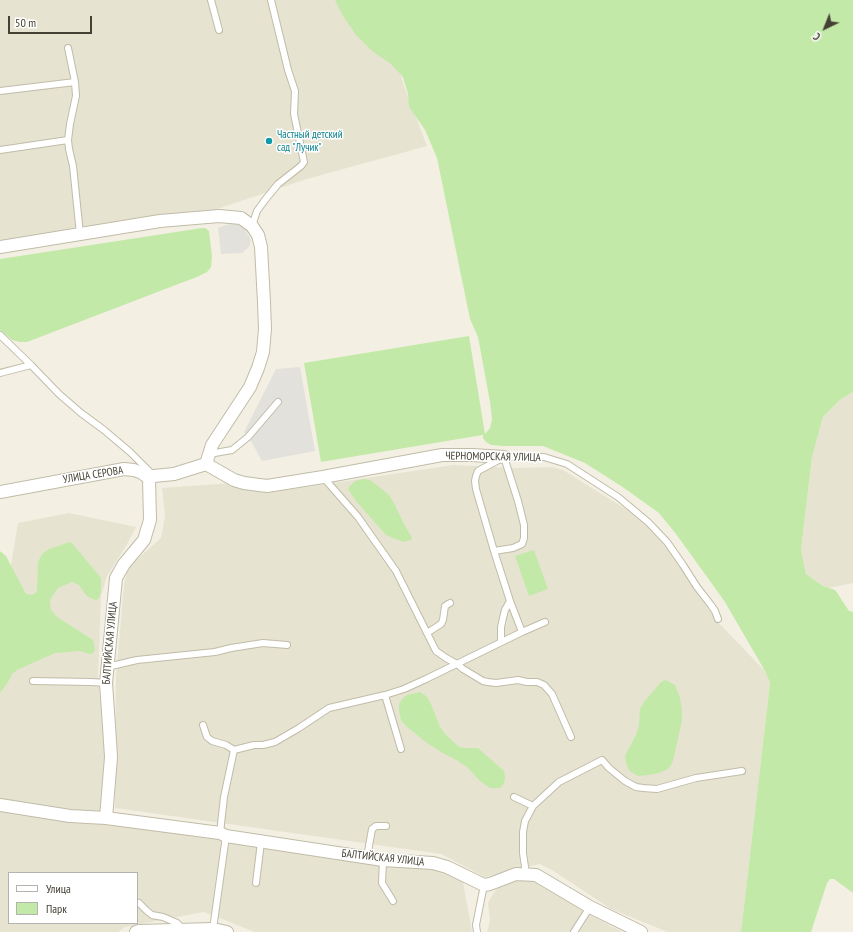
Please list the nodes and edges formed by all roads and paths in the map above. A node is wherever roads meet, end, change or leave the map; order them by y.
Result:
1 (211, 0) edge
2 (271, 0) edge
3 (218, 30) dead end
4 (68, 48) dead end
5 (75, 82) junction
6 (0, 91) edge
7 (68, 140) junction
8 (0, 150) edge
9 (252, 226) junction
10 (80, 234) junction
11 (0, 248) edge
12 (0, 335) edge
13 (31, 365) junction
14 (0, 373) edge
15 (278, 402) dead end
16 (504, 457) junction
17 (207, 459) junction
18 (152, 477) junction
19 (323, 477) junction
20 (0, 492) edge
21 (494, 551) junction
22 (510, 601) junction
23 (450, 603) dead end
24 (718, 619) dead end
25 (545, 622) dead end
26 (522, 632) junction
27 (427, 633) junction
28 (501, 641) junction
29 (287, 646) dead end
30 (457, 664) junction
31 (107, 667) junction
32 (33, 681) dead end
33 (106, 683) junction
34 (385, 695) junction
35 (203, 725) dead end
36 (571, 738) dead end
37 (401, 749) dead end
38 (234, 750) junction
39 (742, 771) dead end
40 (514, 798) dead end
41 (0, 805) edge
42 (532, 806) junction
43 (106, 818) junction
44 (386, 826) dead end
45 (223, 835) junction
46 (261, 842) junction
47 (366, 857) junction
48 (382, 860) junction
49 (526, 874) junction
50 (256, 883) dead end
51 (484, 885) junction
52 (393, 900) dead end
53 (139, 903) dead end
54 (590, 907) junction
55 (213, 929) junction
56 (184, 930) junction
57 (136, 932) edge
58 (227, 932) edge
59 (477, 932) edge
60 (574, 932) edge
61 (641, 932) edge

1 - 3 lane
2 - 9 lane
4 - 5 lane
5 - 6 lane
5 - 7 lane
7 - 8 lane
7 - 10 lane
9 - 10 street
9 - 17 street
10 - 11 street
12 - 13 lane
13 - 14 lane
13 - 18 lane
15 - 17 lane
16 - 19 street, ЧЕРНОМОРСКАЯ УЛИЦА
16 - 21 lane
16 - 21 lane
16 - 24 lane, ЧЕРНОМОРСКАЯ УЛИЦА
17 - 18 street
17 - 19 street, ЧЕРНОМОРСКАЯ УЛИЦА
18 - 20 street, УЛИЦА СЕРОВА
18 - 31 street, БАЛТИЙСКАЯ УЛИЦА
19 - 27 lane
21 - 22 lane
22 - 26 lane
22 - 28 lane
23 - 27 lane
25 - 26 lane
26 - 28 lane
27 - 30 lane
28 - 30 lane
29 - 31 lane
30 - 34 lane
30 - 36 lane
31 - 33 street, БАЛТИЙСКАЯ УЛИЦА
32 - 33 lane
33 - 43 street, БАЛТИЙСКАЯ УЛИЦА
34 - 37 lane
34 - 38 lane
35 - 38 lane
38 - 45 lane
39 - 42 lane
40 - 42 lane
41 - 43 street, БАЛТИЙСКАЯ УЛИЦА
42 - 49 lane
43 - 45 street, БАЛТИЙСКАЯ УЛИЦА
44 - 47 lane
45 - 46 street, БАЛТИЙСКАЯ УЛИЦА
45 - 55 lane
46 - 47 street, БАЛТИЙСКАЯ УЛИЦА
46 - 50 lane
47 - 48 street, БАЛТИЙСКАЯ УЛИЦА
48 - 51 street, БАЛТИЙСКАЯ УЛИЦА
48 - 52 lane
49 - 51 street
49 - 54 street
51 - 59 lane
53 - 56 lane
54 - 60 lane
54 - 61 street
55 - 56 street
55 - 58 street
56 - 57 street

